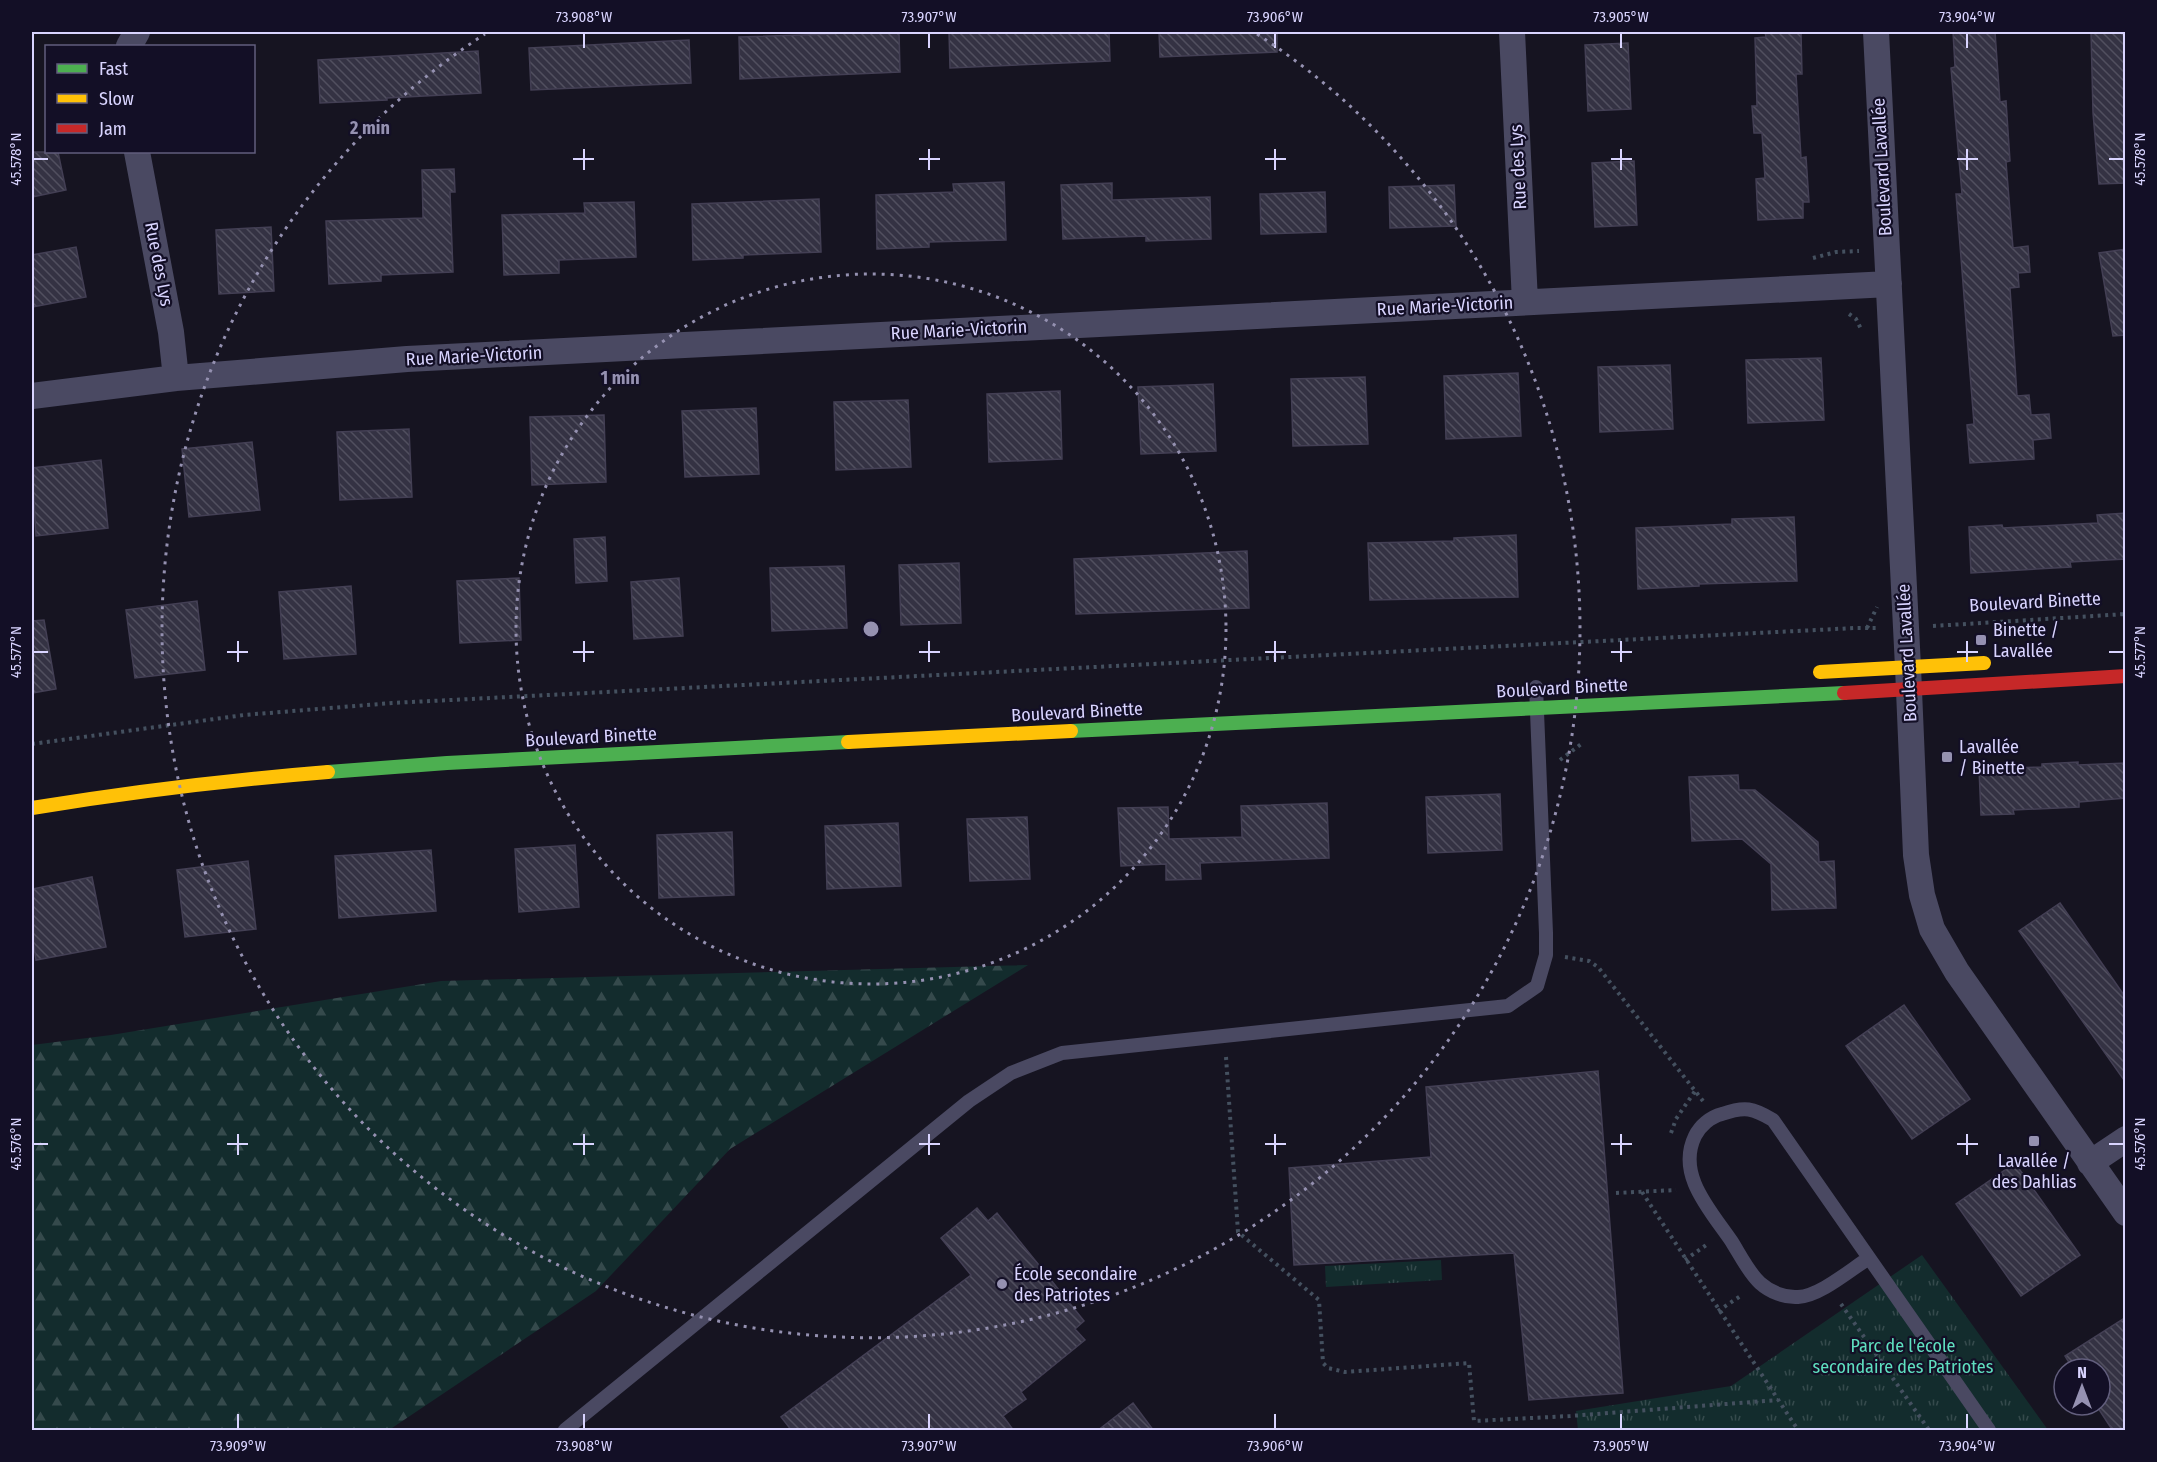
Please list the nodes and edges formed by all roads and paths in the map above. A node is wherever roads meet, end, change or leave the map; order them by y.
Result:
1 (1512, 32) edge
2 (1876, 32) edge
3 (137, 153) edge
4 (1889, 284) junction
5 (1525, 302) junction
6 (1846, 311) dead end
7 (1863, 331) dead end
8 (176, 378) junction
9 (32, 396) edge
10 (1878, 597) dead end
11 (2126, 614) edge
12 (1947, 624) dead end
13 (1999, 663) dead end
14 (1802, 673) dead end
15 (2126, 676) edge
16 (1909, 678) junction
17 (1553, 686) dead end
18 (1530, 688) joint
19 (1537, 708) junction
20 (1584, 742) dead end
21 (32, 744) edge
22 (1558, 761) dead end
23 (32, 808) edge
24 (1546, 955) junction
25 (1224, 1036) junction
26 (1714, 1116) junction
27 (2126, 1139) edge
28 (2090, 1163) junction
29 (1676, 1190) dead end
30 (1642, 1192) junction
31 (1616, 1193) dead end
32 (2126, 1213) edge
33 (1869, 1258) junction
34 (1744, 1293) dead end
35 (1839, 1301) dead end
36 (1718, 1311) junction
37 (1778, 1400) junction
38 (565, 1431) edge
39 (1798, 1431) edge
40 (1929, 1431) edge
41 (1989, 1431) edge

1 - 5 street, Rue des Lys
2 - 4 street, Boulevard Lavallée
3 - 8 street, Rue des Lys
4 - 5 street, Rue Marie-Victorin
4 - 16 street, Boulevard Lavallée
5 - 8 street, Rue Marie-Victorin
6 - 7 path
8 - 9 street, Rue Marie-Victorin
10 - 21 path
11 - 12 path, Boulevard Binette
13 - 16 street, Boulevard Binette
14 - 16 street, Boulevard Binette
15 - 16 street, Boulevard Binette
16 - 19 street, Boulevard Binette
16 - 28 street, Boulevard Lavallée
17 - 18 street, Boulevard Binette
18 - 19 lane
19 - 23 street, Boulevard Binette
19 - 24 lane
20 - 22 path
24 - 25 lane
24 - 26 path
25 - 37 path
25 - 38 lane
26 - 33 lane
26 - 33 lane
27 - 28 street
28 - 32 street, Boulevard Lavallée
29 - 30 path
30 - 31 path
30 - 36 path
33 - 41 lane
34 - 36 path
35 - 40 path
36 - 37 path
37 - 39 path

